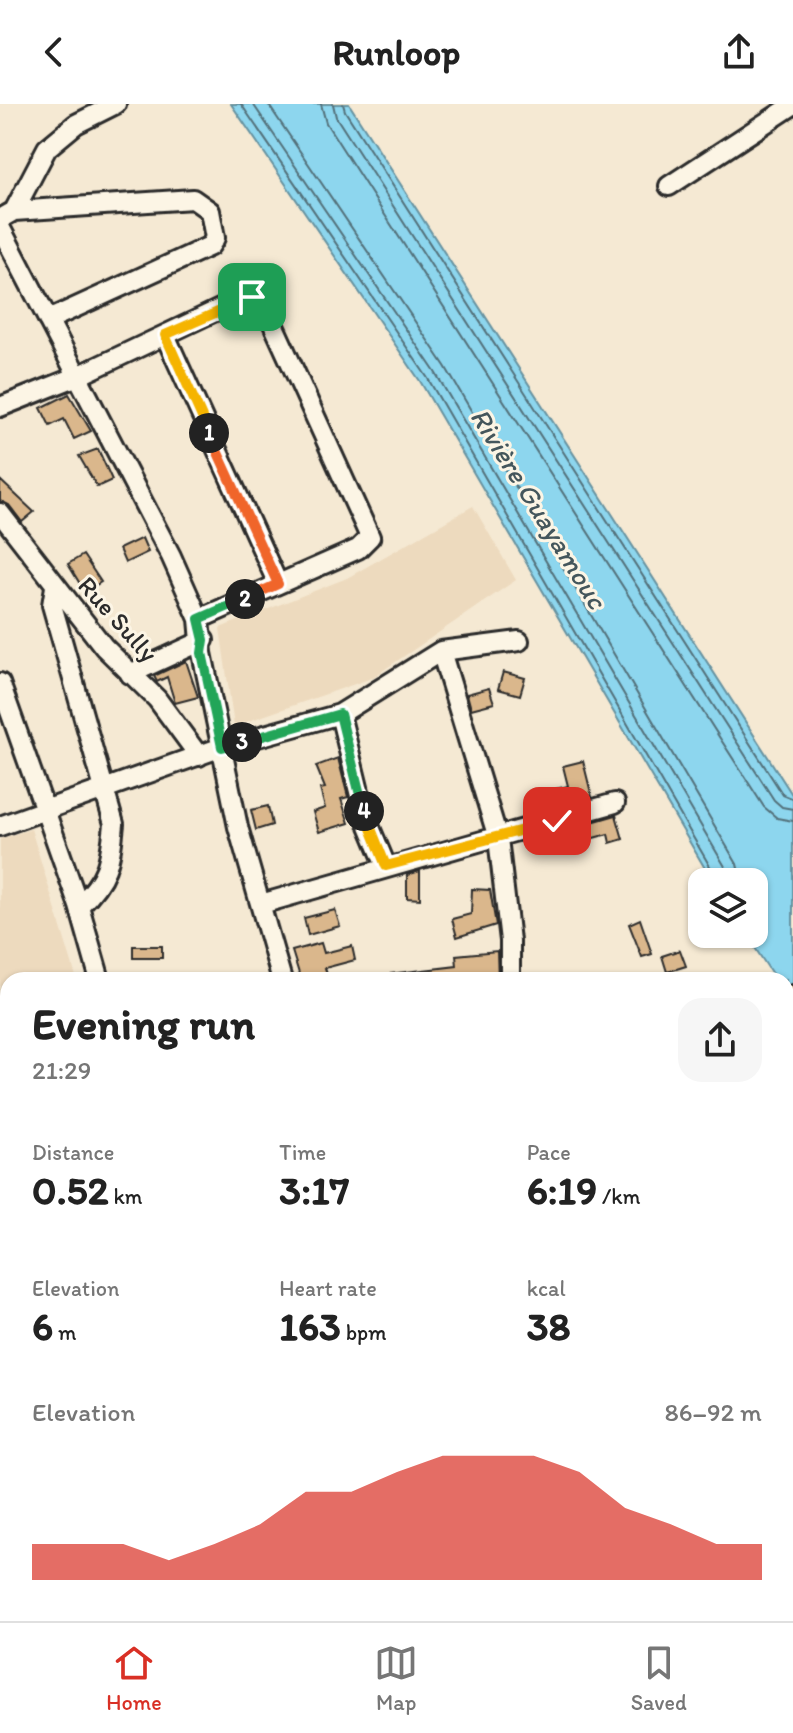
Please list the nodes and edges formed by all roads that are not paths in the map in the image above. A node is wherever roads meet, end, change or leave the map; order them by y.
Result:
1 (116, 104) edge
2 (793, 105) edge
3 (669, 186) dead end
4 (7, 215) edge
5 (0, 227) edge
6 (48, 320) junction
7 (165, 335) junction
8 (78, 376) junction
9 (0, 407) edge
10 (0, 513) edge
11 (278, 584) junction
12 (55, 587) junction
13 (199, 619) junction
14 (204, 640) junction
15 (519, 641) dead end
16 (441, 651) junction
17 (130, 674) junction
18 (0, 683) edge
19 (340, 714) junction
20 (222, 747) junction
21 (199, 756) junction
22 (106, 788) junction
23 (615, 803) dead end
24 (44, 811) junction
25 (0, 826) edge
26 (498, 838) junction
27 (386, 866) junction
28 (261, 904) junction
29 (79, 906) junction
30 (98, 972) edge
31 (280, 972) edge
32 (510, 972) edge

1 - 4 street
2 - 3 street
4 - 6 street
5 - 6 street
6 - 8 street
7 - 8 street
7 - 11 street
7 - 11 street
8 - 9 street
8 - 13 street
10 - 12 street, Rue Sully
11 - 13 street
12 - 17 street, Rue Sully
12 - 22 street
13 - 14 street
14 - 17 street
14 - 20 street
15 - 16 street
16 - 19 street
16 - 26 street
17 - 21 street, Rue Sully
18 - 24 street
19 - 20 street
19 - 27 street
20 - 21 street
20 - 28 street
21 - 22 street
22 - 24 street
22 - 29 street
23 - 26 street
24 - 25 street
24 - 29 street
26 - 27 street
26 - 32 street
27 - 28 street
28 - 31 street
29 - 30 street

